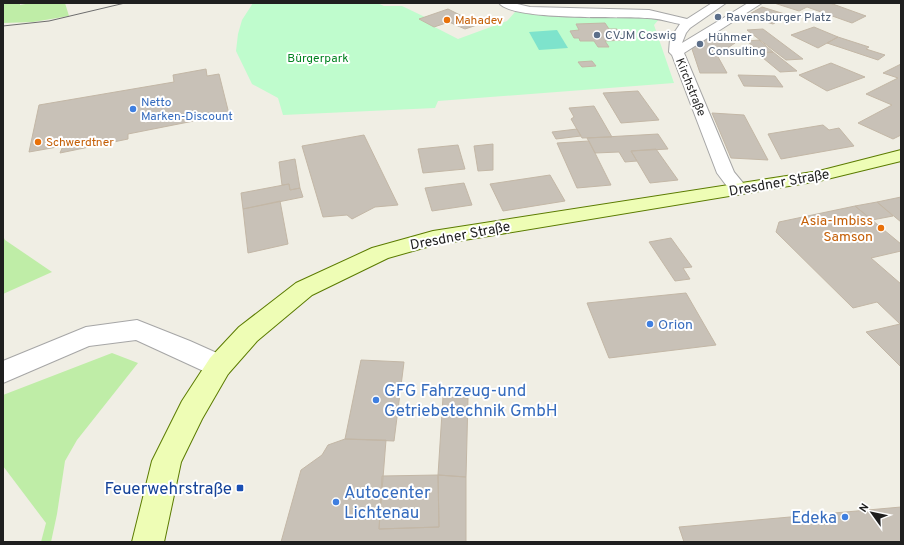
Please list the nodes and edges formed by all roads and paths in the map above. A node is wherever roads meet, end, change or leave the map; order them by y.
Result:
1 (505, 3) edge
2 (720, 3) edge
3 (756, 3) edge
4 (690, 23) junction
5 (676, 52) junction
6 (901, 154) edge
7 (738, 189) junction
8 (219, 366) junction
9 (3, 372) edge
10 (148, 542) edge

1 - 4 street
2 - 4 street
3 - 5 street
4 - 5 street, Kirchstraße
5 - 7 street, Kirchstraße
6 - 7 main road, Dresdner Straße
7 - 8 main road, Dresdner Straße
8 - 9 street
8 - 10 main road, Dresdner Straße

